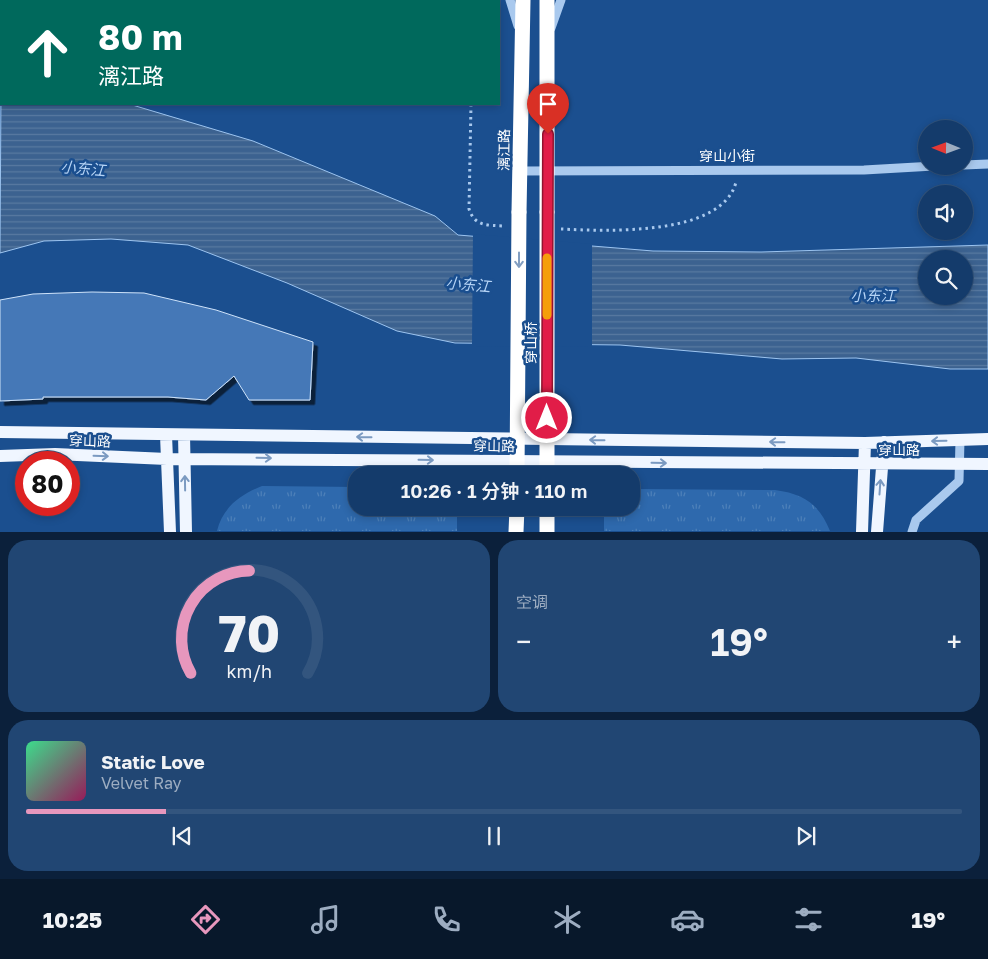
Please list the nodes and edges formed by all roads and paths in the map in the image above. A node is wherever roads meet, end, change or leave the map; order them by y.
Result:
1 (510, 0) edge
2 (523, 0) edge
3 (547, 0) edge
4 (561, 0) edge
5 (522, 38) junction
6 (547, 40) junction
7 (471, 105) edge
8 (988, 164) edge
9 (973, 165) edge
10 (918, 167) edge
11 (738, 170) junction
12 (520, 171) junction
13 (548, 171) junction
14 (519, 212) joint
15 (510, 226) dead end
16 (558, 228) dead end
17 (0, 432) edge
18 (166, 435) junction
19 (184, 435) junction
20 (988, 439) edge
21 (960, 440) junction
22 (884, 442) junction
23 (865, 443) junction
24 (0, 456) edge
25 (184, 457) junction
26 (167, 459) junction
27 (988, 464) edge
28 (865, 465) junction
29 (882, 465) junction
30 (517, 466) edge
31 (548, 466) edge
32 (959, 466) junction
33 (517, 516) edge
34 (547, 516) edge
35 (170, 532) edge
36 (186, 532) edge
37 (516, 532) edge
38 (547, 532) edge
39 (862, 532) edge
40 (877, 532) edge
41 (912, 532) edge

1 - 5 street
2 - 5 highway, 漓江路
3 - 6 highway
4 - 6 street
5 - 12 highway, 漓江路
6 - 13 highway
7 - 15 path
8 - 9 street
10 - 11 street, 穿山小街
11 - 13 street, 穿山小街
11 - 16 path
12 - 13 street, 穿山小街
12 - 14 highway, 漓江路
13 - 31 highway, 穿山桥, bridge
14 -> 30 highway, 穿山桥, bridge
17 - 18 main road, 穿山路
18 - 19 main road, 穿山路
18 - 26 main road
23 -> 19 main road, 穿山路
19 - 25 main road
20 - 21 main road, 穿山路
21 -> 22 main road, 穿山路
21 - 32 street
22 - 23 main road, 穿山路
22 - 29 main road
23 - 28 main road
24 -> 26 main road, 穿山路
25 - 26 main road, 穿山路
25 -> 28 main road, 穿山路
36 -> 25 main road
26 - 35 main road
27 - 32 main road, 穿山路
28 - 29 main road, 穿山路
28 - 39 main road
29 - 32 main road, 穿山路
40 -> 29 main road
32 - 41 street
33 - 37 highway
34 - 38 highway

